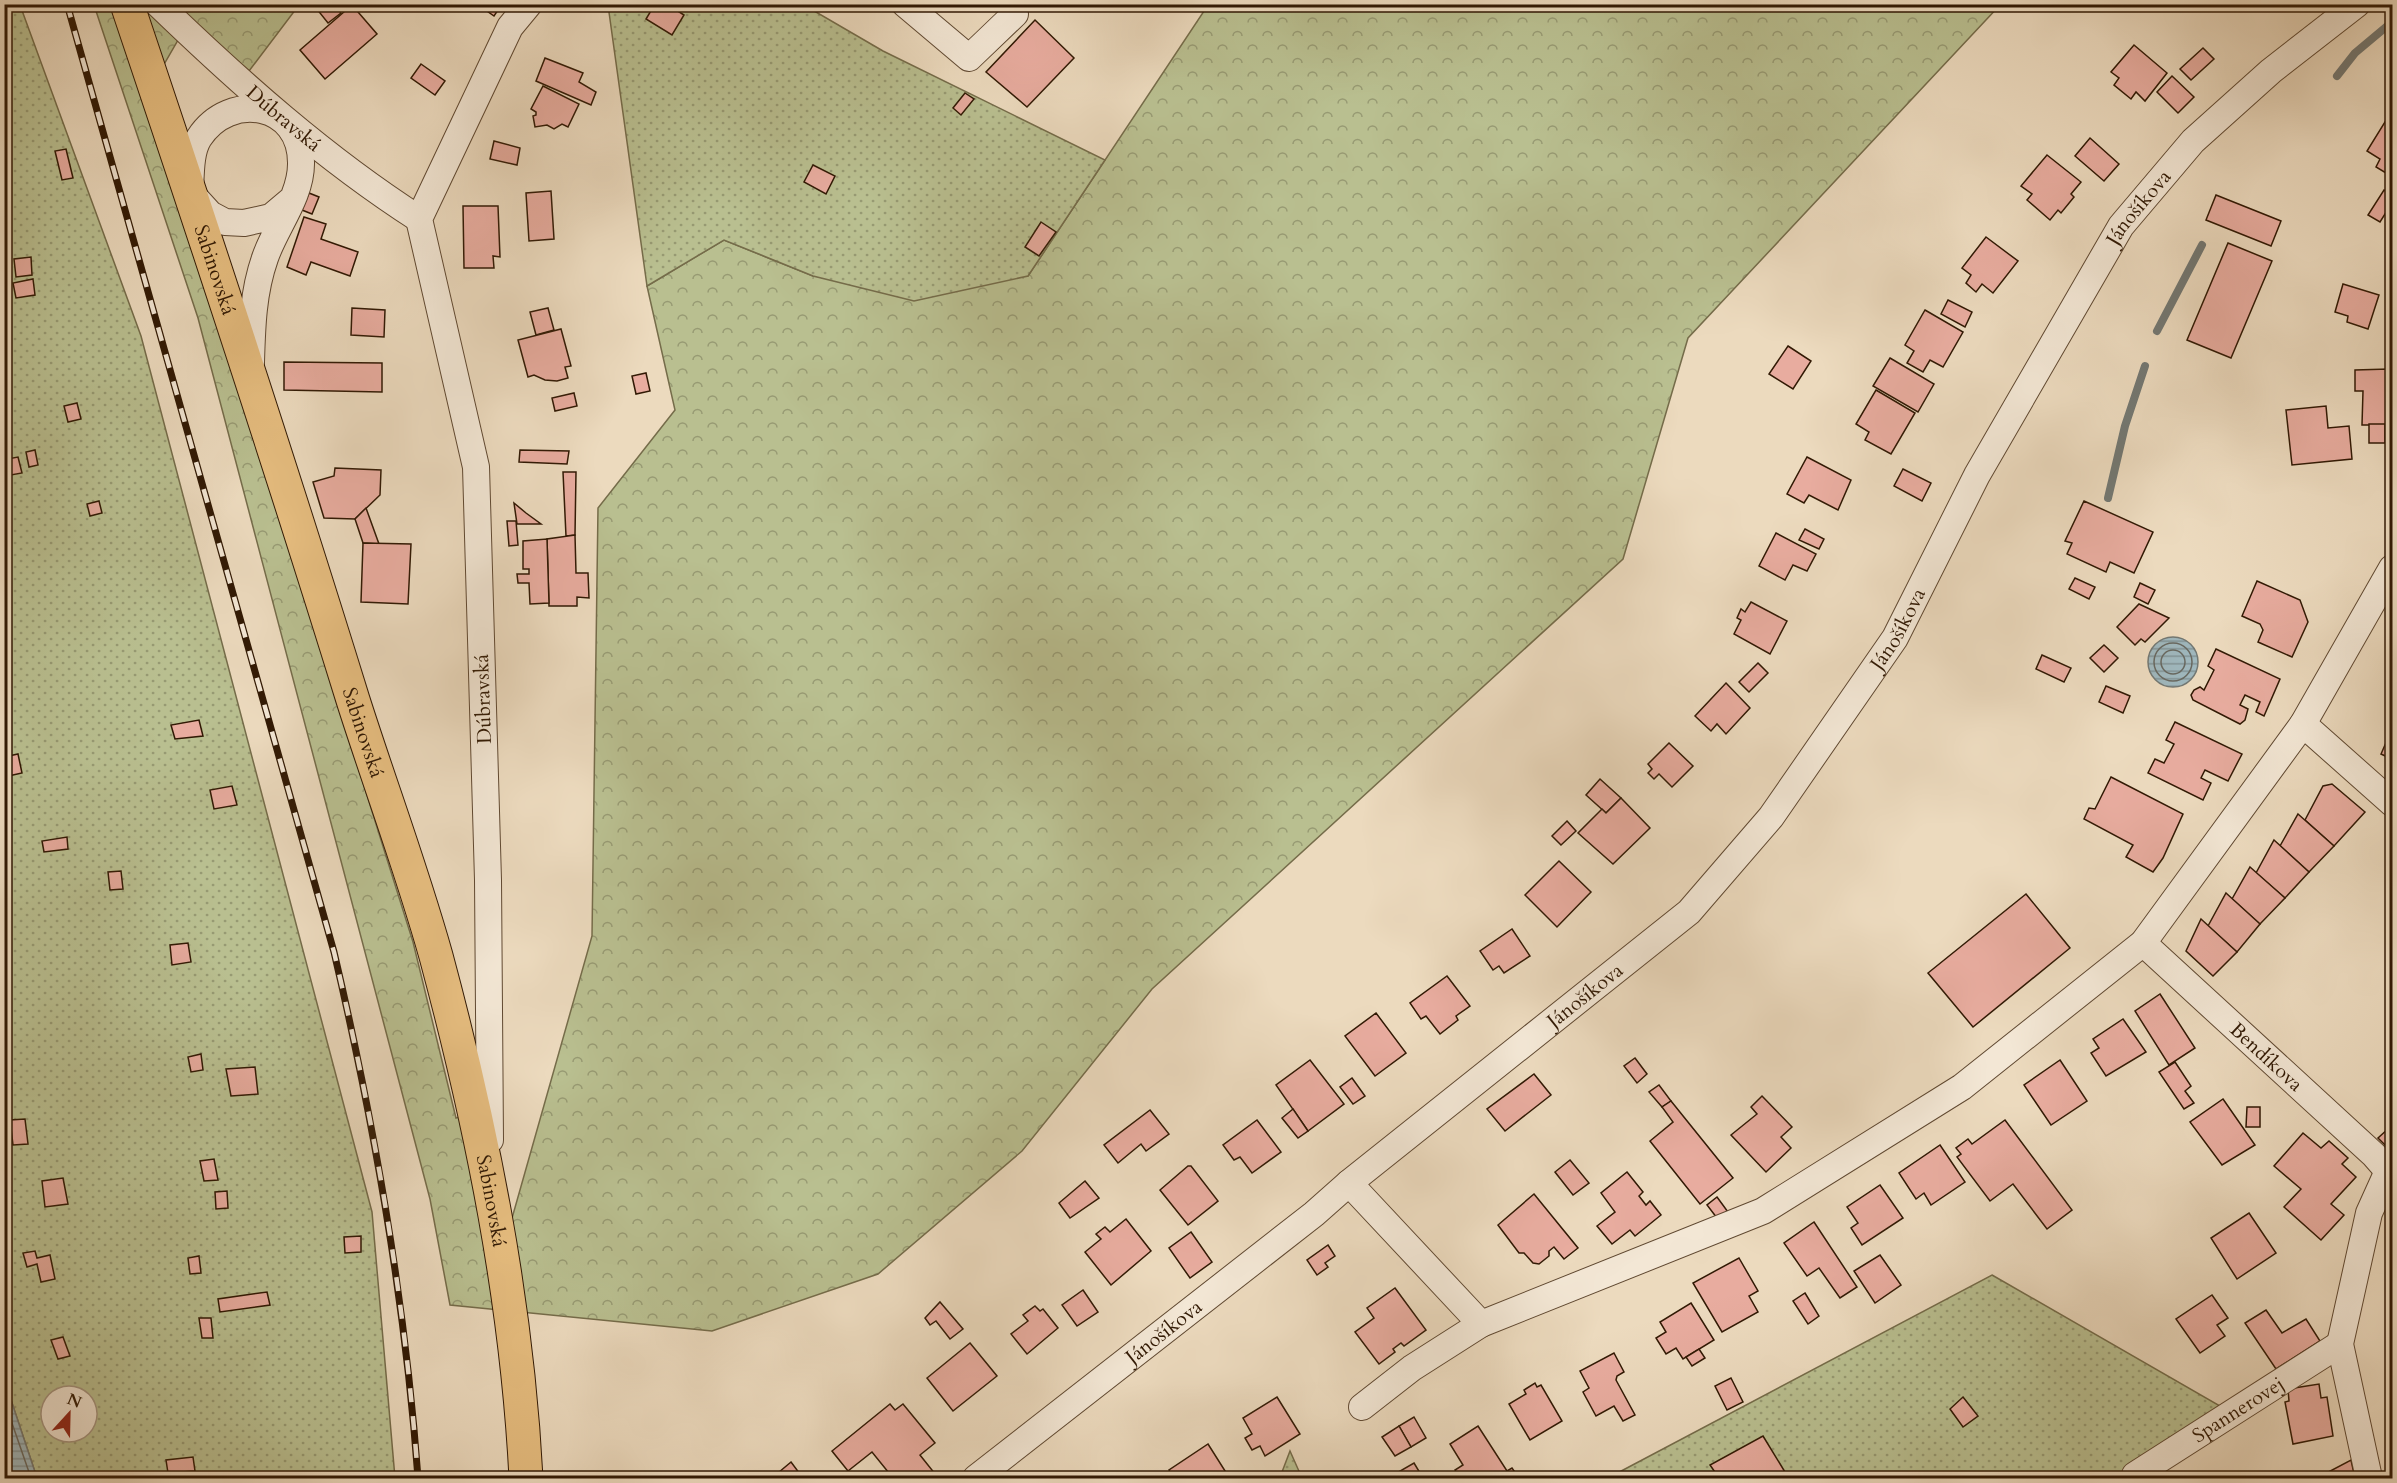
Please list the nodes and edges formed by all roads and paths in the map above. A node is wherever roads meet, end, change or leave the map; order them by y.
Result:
1 (127, 4) edge
2 (158, 4) edge
3 (529, 4) edge
4 (905, 4) edge
5 (2357, 4) edge
6 (1015, 14) dead end
7 (286, 122) junction
8 (344, 168) junction
9 (190, 192) junction
10 (294, 195) junction
11 (419, 219) junction
12 (250, 380) junction
13 (2392, 568) edge
14 (2303, 724) junction
15 (2392, 803) edge
16 (2143, 944) junction
17 (2390, 1170) edge
18 (1349, 1182) junction
19 (490, 1185) junction
20 (1481, 1324) junction
21 (2340, 1344) junction
22 (1362, 1407) dead end
23 (2135, 1475) dead end
24 (526, 1479) edge
25 (976, 1479) edge
26 (2369, 1479) edge

1 - 9 main road, Sabinovská
2 - 7 street, Dúbravská
3 - 11 street
4 - 6 street
5 - 18 street, Jánošíkova
7 - 8 street, Dúbravská
7 - 9 street
7 - 10 street
8 - 10 street
8 - 11 street, Dúbravská
9 - 10 street
9 - 12 main road, Sabinovská
10 - 12 street
11 - 19 street, Dúbravská
12 - 19 main road, Sabinovská
13 - 14 street
14 - 15 street
14 - 16 street
16 - 17 street, Bendíkova
16 - 20 street
17 - 21 street, Bendíkova
18 - 20 street
18 - 25 street, Jánošíkova
19 - 24 main road, Sabinovská
20 - 22 street
21 - 23 street, Spannerovej
21 - 26 street, Bendíkova

